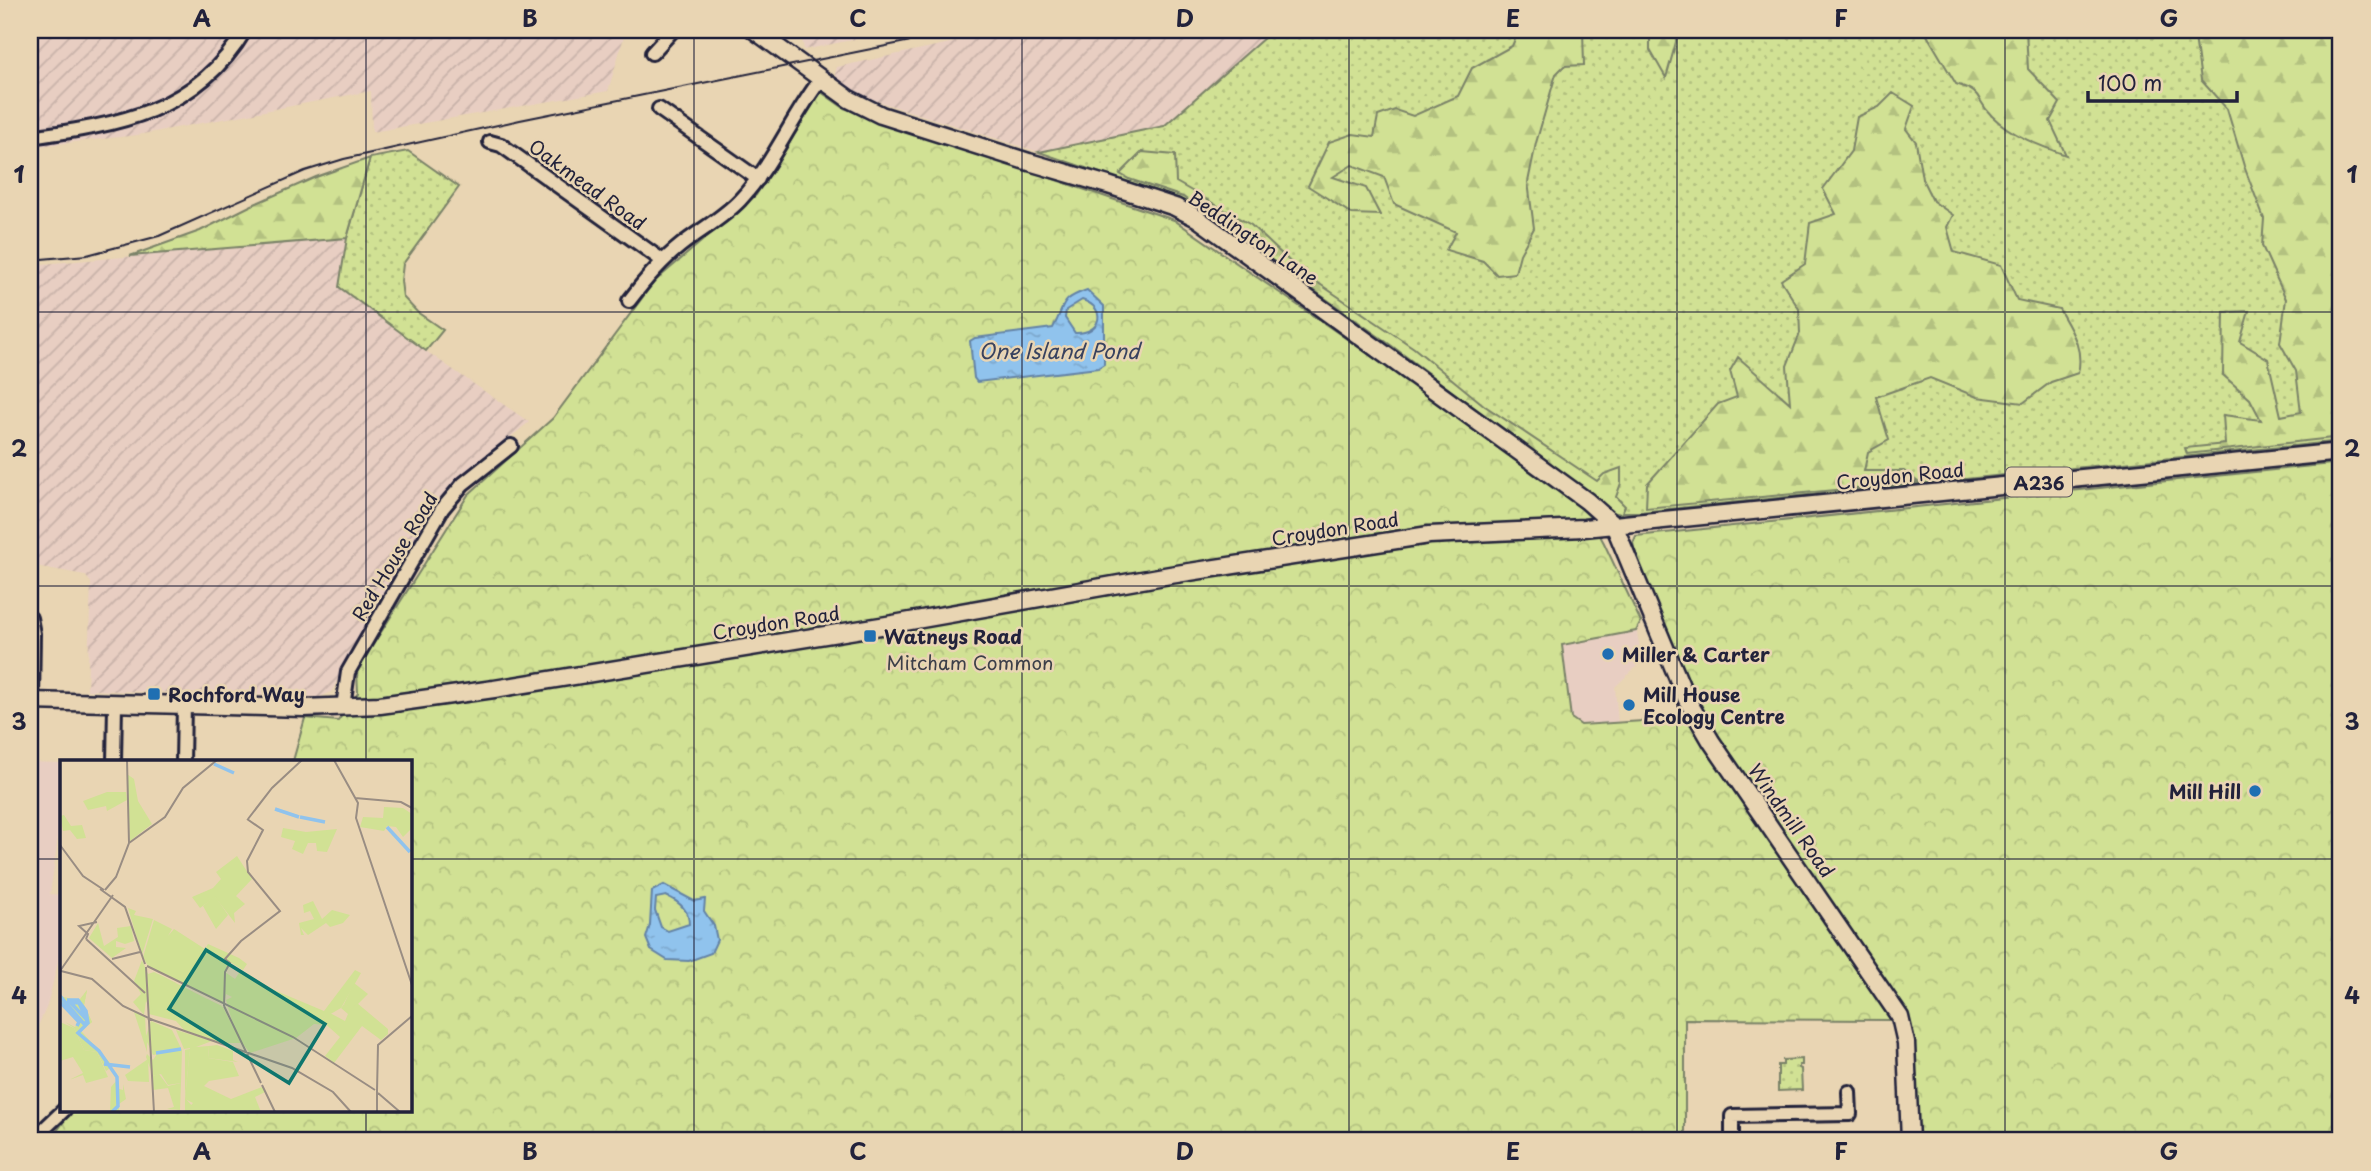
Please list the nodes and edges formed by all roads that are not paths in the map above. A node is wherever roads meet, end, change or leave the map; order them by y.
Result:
1 (245, 30) edge
2 (673, 30) edge
3 (754, 30) edge
4 (652, 53) dead end
5 (821, 79) junction
6 (659, 109) dead end
7 (30, 137) edge
8 (490, 142) dead end
9 (758, 178) junction
10 (663, 261) junction
11 (629, 301) dead end
12 (511, 446) dead end
13 (2341, 452) edge
14 (1614, 525) junction
15 (30, 618) edge
16 (31, 701) edge
17 (115, 704) junction
18 (184, 704) junction
19 (343, 707) junction
20 (114, 760) edge
21 (183, 760) edge
22 (1849, 1092) dead end
23 (62, 1112) edge
24 (44, 1129) dead end
25 (1732, 1141) edge
26 (1910, 1141) edge

1 - 7 street
2 - 4 street
3 - 5 main road, Beddington Lane
5 - 9 street
5 - 14 main road, Beddington Lane
6 - 9 street
8 - 10 street, Oakmead Road
9 - 10 street
10 - 11 street
12 - 19 street, Red House Road
13 - 14 main road, Croydon Road / A236
14 - 19 main road, Croydon Road / A236
14 - 26 main road, Windmill Road
15 - 16 street
16 - 17 main road, A236
17 - 18 main road, A236
17 - 20 street
18 - 19 main road, A236
18 - 21 street
22 - 25 street
23 - 24 street

